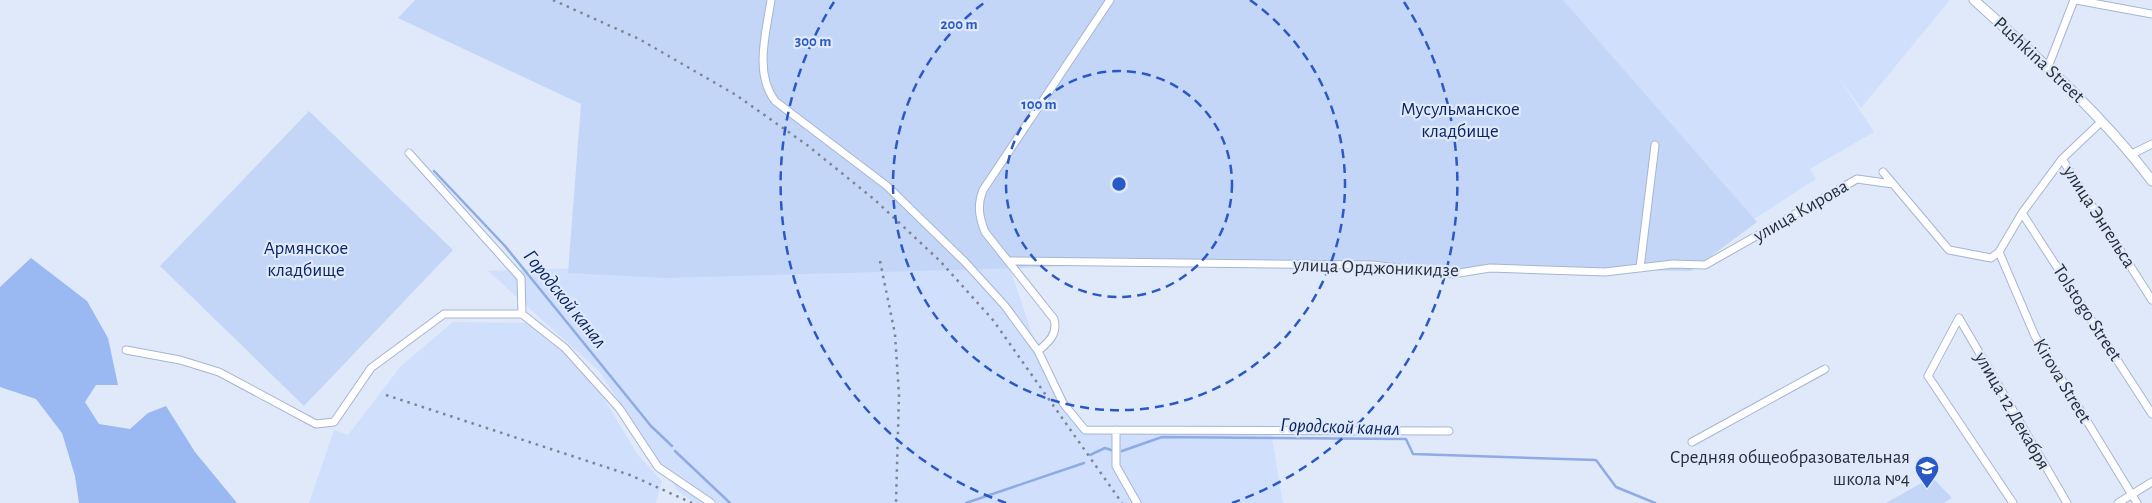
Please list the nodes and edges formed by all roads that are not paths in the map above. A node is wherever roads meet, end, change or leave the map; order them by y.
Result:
1 (771, 0) edge
2 (1110, 0) edge
3 (1974, 0) edge
4 (2075, 0) edge
5 (2152, 14) edge
6 (2048, 67) junction
7 (2102, 121) junction
8 (2152, 144) edge
9 (1655, 146) dead end
10 (409, 153) dead end
11 (2132, 154) junction
12 (2062, 159) junction
13 (1883, 172) dead end
14 (2152, 181) edge
15 (1893, 184) junction
16 (2022, 212) junction
17 (1999, 252) junction
18 (1008, 260) junction
19 (1713, 262) joint
20 (1640, 268) junction
21 (2152, 300) edge
22 (522, 314) junction
23 (126, 350) dead end
24 (1038, 351) junction
25 (1825, 369) dead end
26 (2152, 414) edge
27 (1116, 430) junction
28 (1449, 431) dead end
29 (1692, 442) dead end
30 (2152, 482) edge
31 (2131, 494) junction
32 (711, 503) edge
33 (1137, 503) edge
34 (2013, 503) edge
35 (2067, 503) edge
36 (2118, 503) edge
37 (2137, 503) edge

1 - 24 street
2 - 18 street
3 - 6 street, Pushkina Street
4 - 5 street
4 - 6 street
6 - 7 street, Pushkina Street
7 - 11 street, Pushkina Street
7 - 12 street
8 - 11 street
9 - 20 street
10 - 22 street
11 - 14 street, Pushkina Street
12 - 16 street
12 - 21 street, улица Энгельса
13 - 15 street
15 - 17 street
15 - 19 street, улица Кирова
16 - 17 street
16 - 26 street, Tolstogo Street
17 - 31 street, Kirova Street
18 - 20 street, улица Орджоникидзе
18 - 24 street
19 - 20 street, улица Орджоникидзе
22 - 23 street
22 - 32 street
24 - 27 street
25 - 29 street
27 - 28 street
27 - 33 street
30 - 31 street
31 - 36 street
31 - 37 street, Kirova Street
34 - 35 street, улица 12 Декабря

